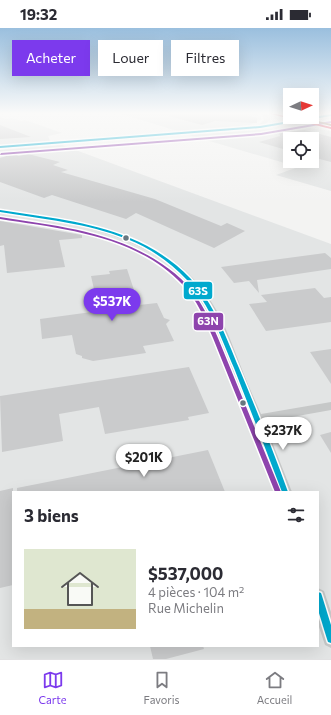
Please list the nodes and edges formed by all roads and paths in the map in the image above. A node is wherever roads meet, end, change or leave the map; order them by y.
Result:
1 (59, 142) edge
2 (0, 147) edge
3 (0, 211) edge
4 (331, 406) edge
5 (258, 419) junction
6 (285, 491) edge
7 (319, 599) edge
8 (331, 639) edge

1 - 2 street
3 - 5 street
4 - 5 street
5 - 6 street
7 - 8 street

